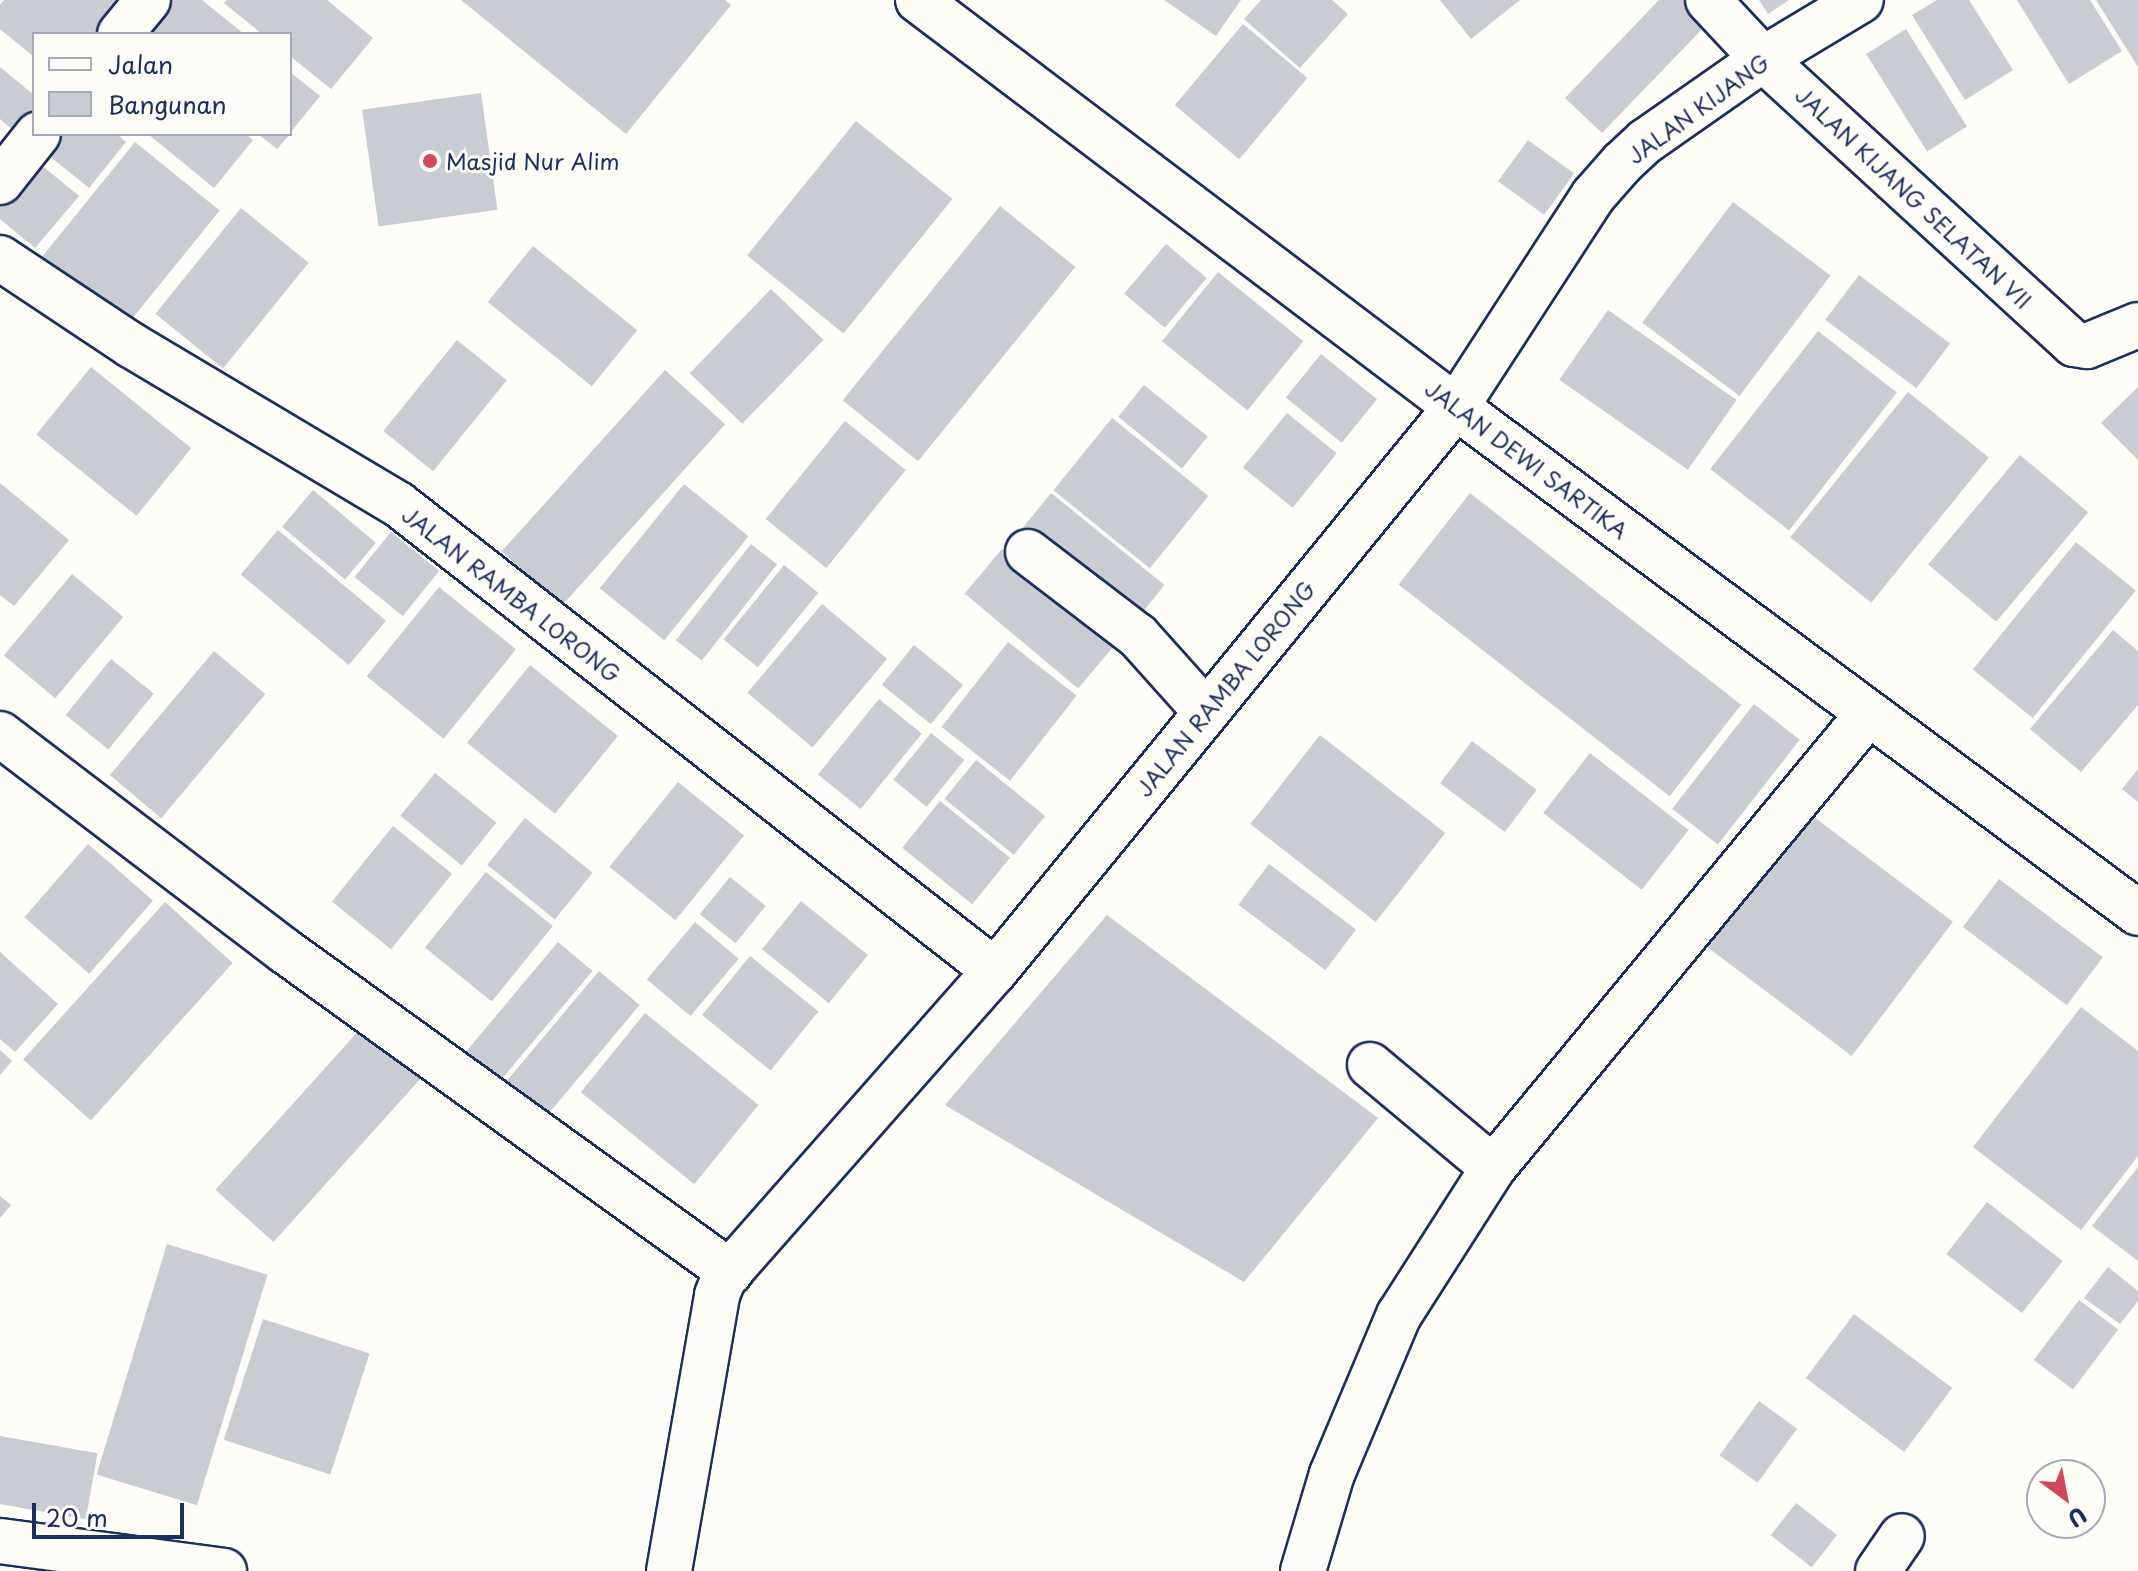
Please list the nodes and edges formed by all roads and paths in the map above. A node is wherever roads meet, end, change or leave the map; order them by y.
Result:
1 (148, 0) edge
2 (918, 0) edge
3 (1708, 0) edge
4 (1861, 0) edge
5 (122, 32) edge
6 (1763, 59) junction
7 (36, 136) edge
8 (0, 182) edge
9 (0, 258) edge
10 (2138, 325) edge
11 (1456, 407) junction
12 (1028, 552) dead end
13 (1206, 712) junction
14 (1868, 714) junction
15 (0, 734) edge
16 (2138, 913) edge
17 (995, 971) junction
18 (1370, 1065) dead end
19 (1493, 1168) junction
20 (730, 1272) junction
21 (1902, 1536) dead end
22 (0, 1541) edge
23 (65, 1562) edge
24 (224, 1571) edge
25 (669, 1571) edge
26 (1303, 1571) edge
27 (1878, 1571) edge

1 - 5 street
2 - 11 street, JALAN DEWI SARTIKA
3 - 6 street, JALAN KIJANG SELATAN VII
4 - 6 street, JALAN KIJANG
6 - 10 street, JALAN KIJANG SELATAN VII
6 - 11 street, JALAN KIJANG
7 - 8 street
9 - 17 street, JALAN RAMBA LORONG
11 - 13 street, JALAN RAMBA LORONG
11 - 14 street, JALAN DEWI SARTIKA
12 - 13 street
13 - 17 street, JALAN RAMBA LORONG
14 - 16 street, JALAN DEWI SARTIKA
14 - 19 street
15 - 20 street
17 - 20 street, JALAN RAMBA LORONG
18 - 19 street
19 - 26 street
20 - 25 street, JALAN RAMBA LORONG
21 - 27 street
22 - 23 street
23 - 24 street

